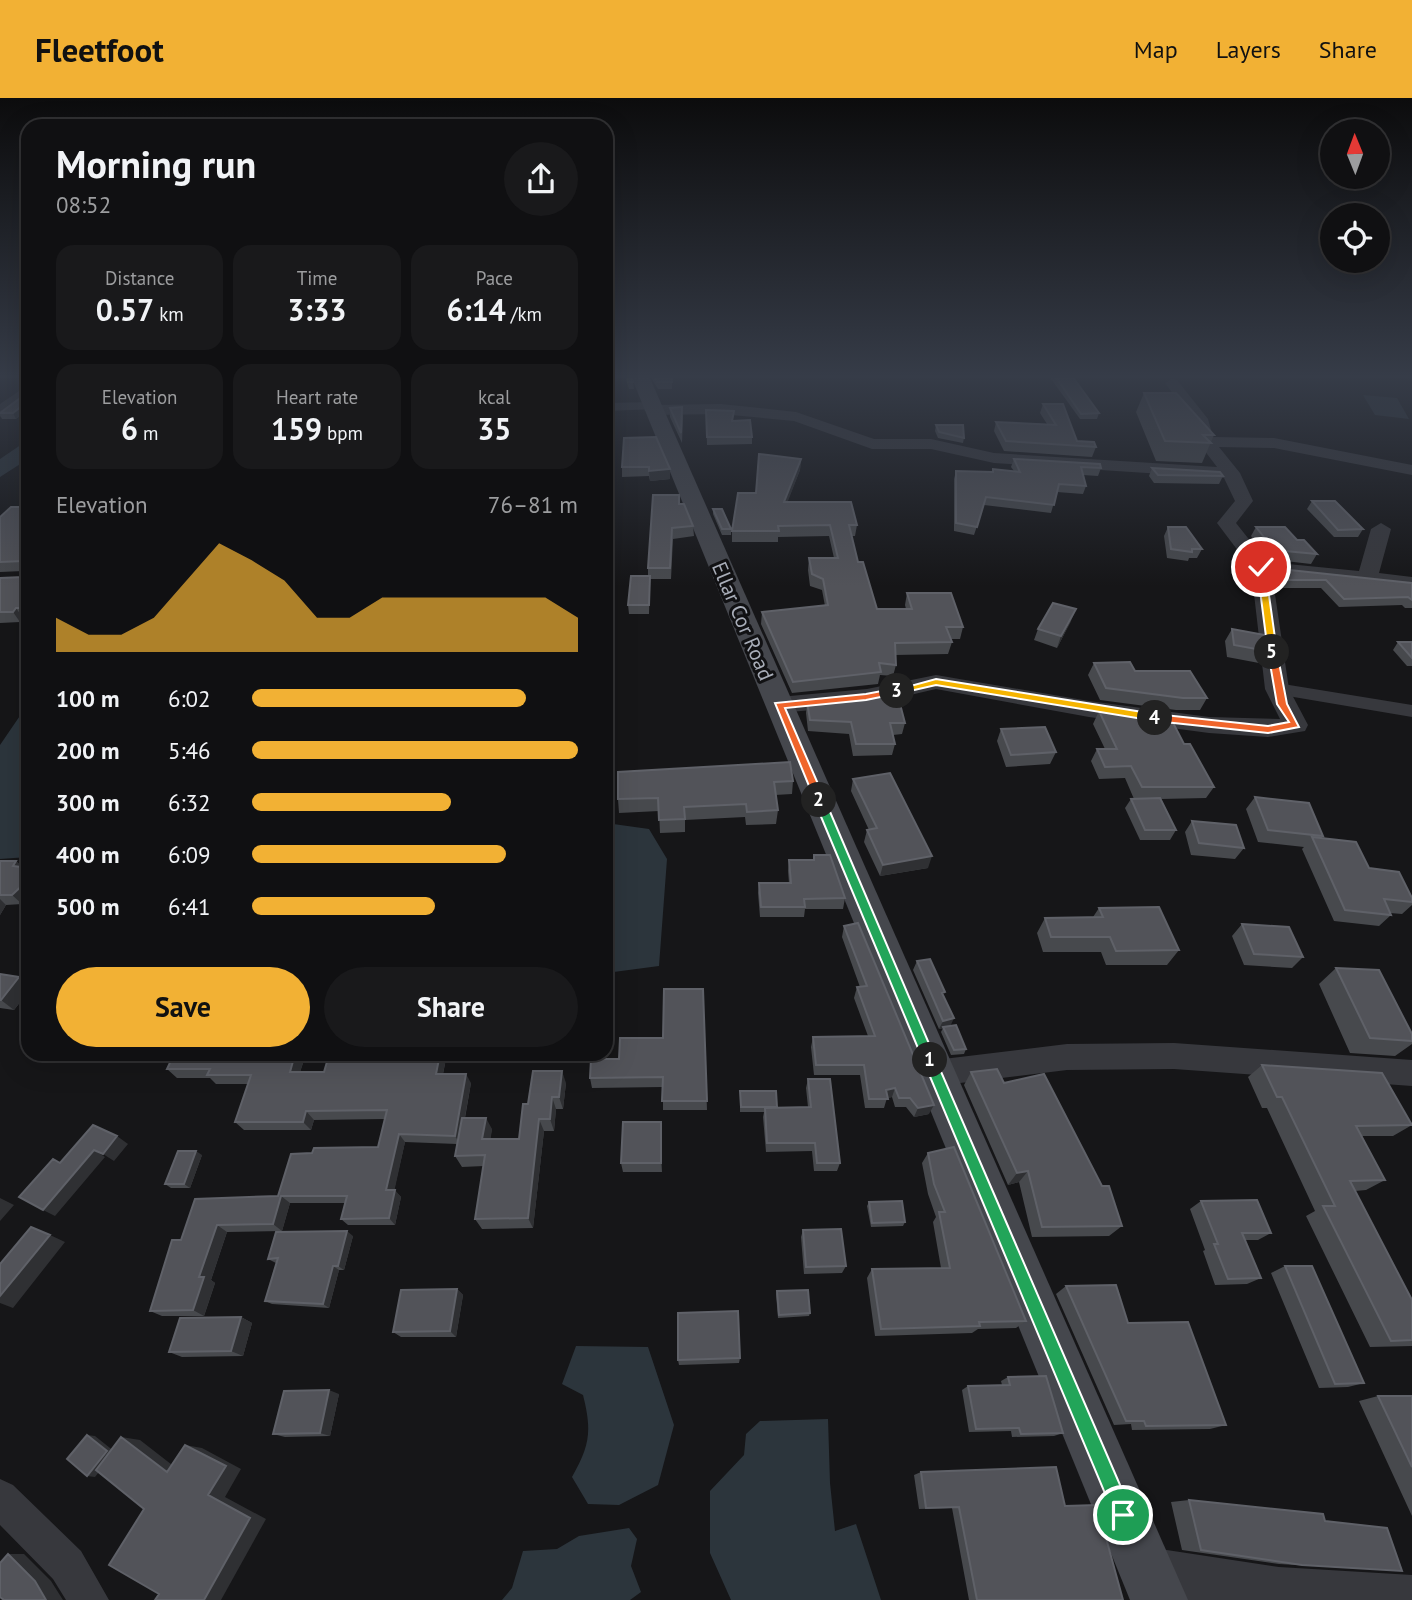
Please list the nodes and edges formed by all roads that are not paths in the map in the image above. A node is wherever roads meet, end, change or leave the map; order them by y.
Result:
1 (669, 446) edge
2 (940, 446) edge
3 (1209, 446) edge
4 (1290, 446) edge
5 (1412, 470) edge
6 (1231, 473) junction
7 (1381, 529) dead end
8 (1261, 567) junction
9 (1368, 577) junction
10 (1412, 583) edge
11 (1277, 689) junction
12 (779, 705) junction
13 (1412, 711) edge
14 (935, 1073) junction
15 (1412, 1073) edge
16 (0, 1498) edge
17 (1153, 1586) edge
18 (89, 1600) edge
19 (1412, 1600) edge

1 - 12 main road, Ellar Cor Road
2 - 6 street
3 - 6 street
4 - 5 street
6 - 8 street
7 - 9 street
8 - 9 street
8 - 11 street
9 - 10 street
11 - 12 street
11 - 13 street
12 - 14 main road, Ellar Cor Road
14 - 15 street
14 - 17 main road, Ellar Cor Road
16 - 18 street
17 - 19 street

